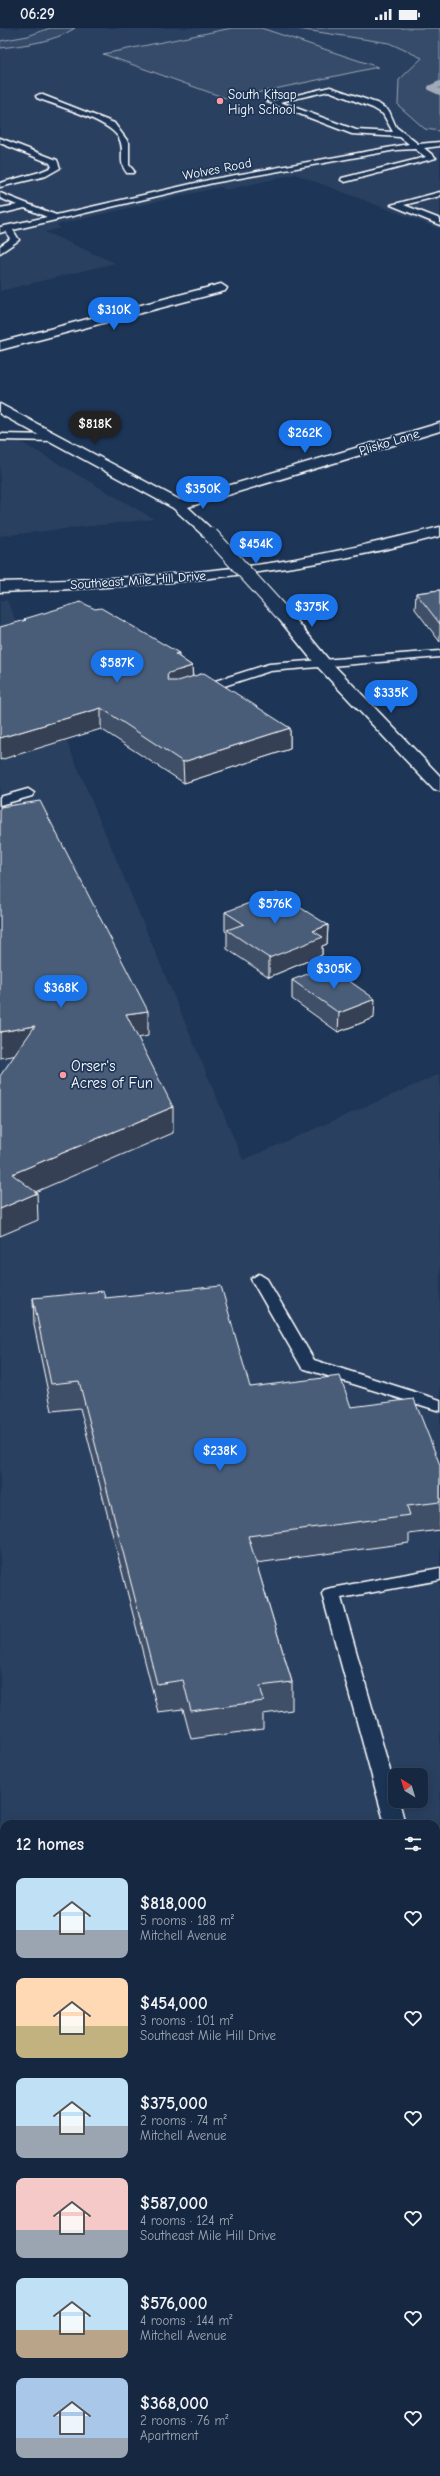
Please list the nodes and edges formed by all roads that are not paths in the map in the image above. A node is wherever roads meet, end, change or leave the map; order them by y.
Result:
1 (40, 96) dead end
2 (403, 135) junction
3 (0, 140) edge
4 (440, 144) edge
5 (417, 146) junction
6 (130, 172) dead end
7 (345, 180) dead end
8 (0, 185) edge
9 (440, 194) edge
10 (0, 195) edge
11 (26, 205) junction
12 (0, 211) edge
13 (55, 217) junction
14 (440, 222) edge
15 (4, 229) edge
16 (0, 250) edge
17 (221, 288) dead end
18 (0, 346) edge
19 (0, 408) edge
20 (440, 427) edge
21 (0, 437) edge
22 (55, 438) junction
23 (178, 505) junction
24 (440, 531) edge
25 (0, 587) edge
26 (440, 654) edge
27 (322, 662) junction
28 (189, 694) edge
29 (440, 786) edge
30 (28, 792) dead end
31 (0, 801) edge
32 (259, 1279) dead end
33 (440, 1407) edge
34 (440, 1574) edge
35 (394, 1820) edge

1 - 6 lane
2 - 2 lane
2 - 5 lane
3 - 8 lane
4 - 5 lane, Wolves Road
5 - 7 lane
5 - 13 lane, Wolves Road
9 - 14 lane
10 - 11 lane
11 - 12 lane
11 - 13 lane
13 - 15 lane, Wolves Road
15 - 16 lane
17 - 18 street
19 - 22 street
20 - 23 street, Plisko Lane
21 - 22 lane
22 - 23 street
23 - 27 street, bridge
24 - 25 street, Southeast Mile Hill Drive
26 - 27 lane
27 - 28 lane
27 - 29 street
30 - 31 lane
32 - 33 lane
34 - 35 lane

